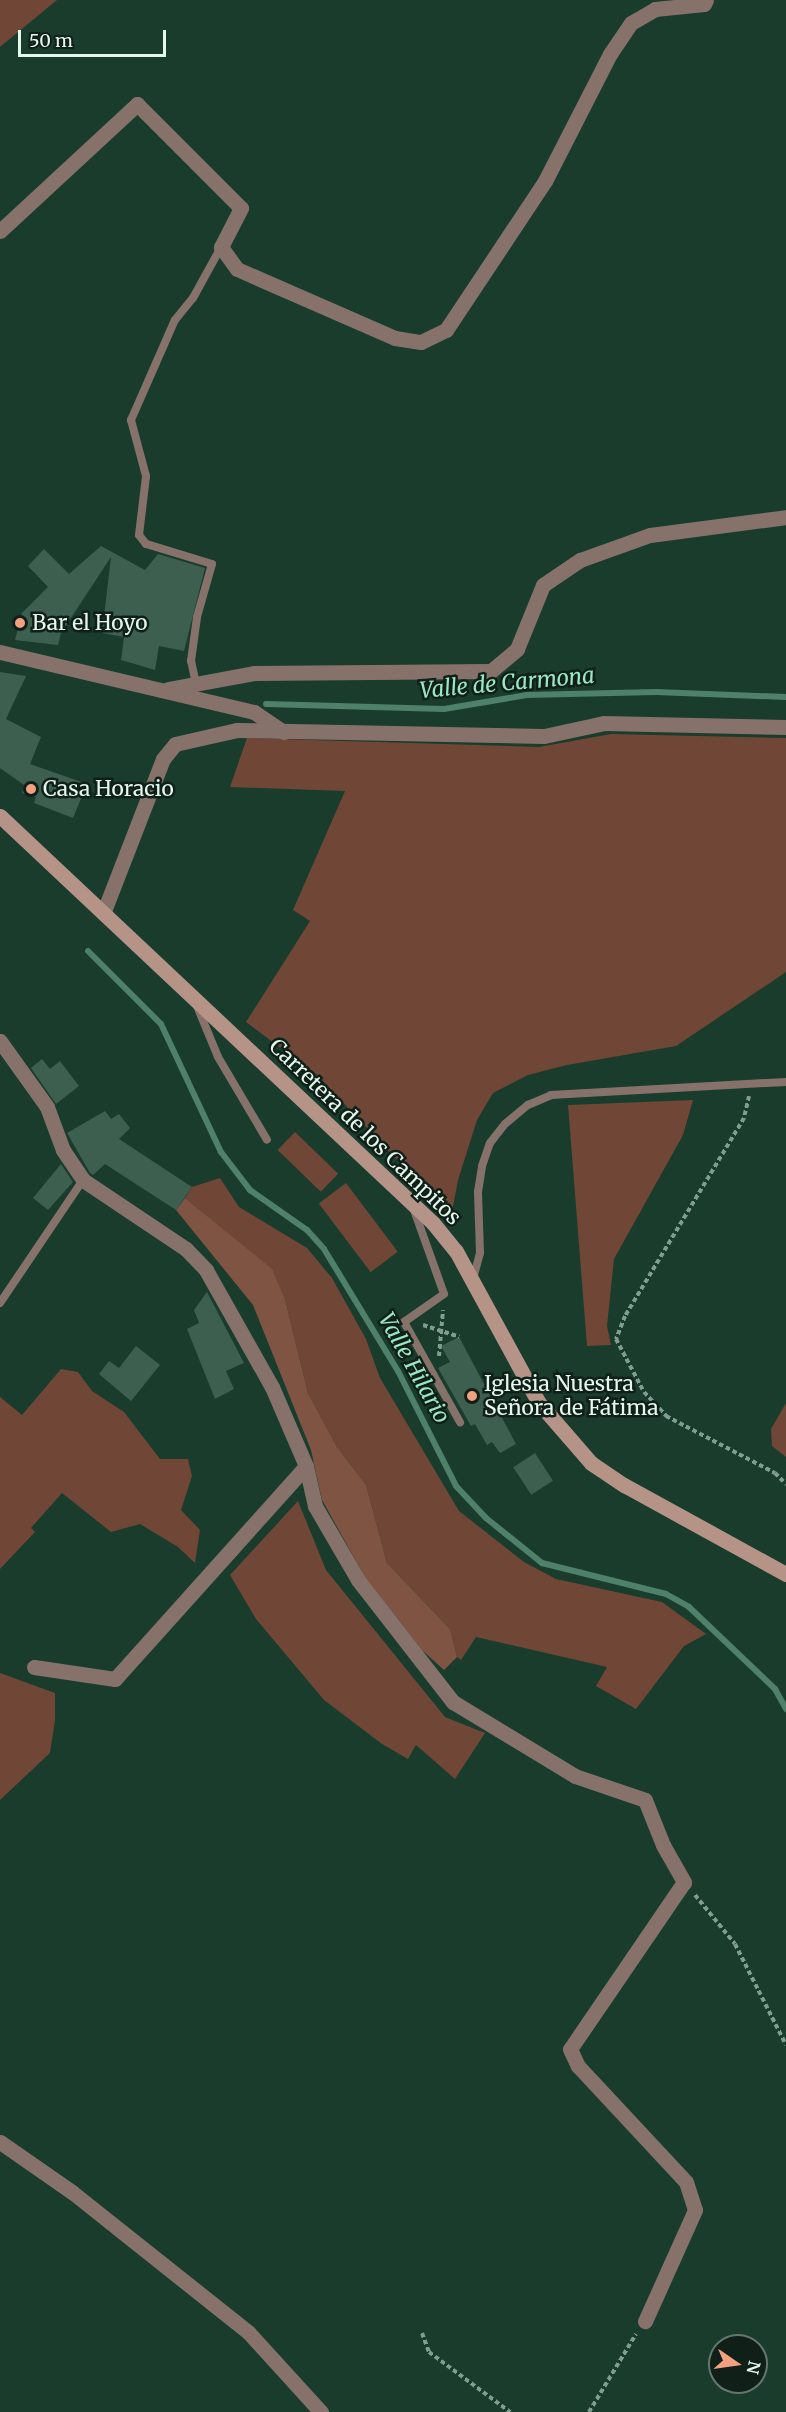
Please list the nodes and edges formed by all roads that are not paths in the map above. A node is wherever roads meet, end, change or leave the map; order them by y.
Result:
1 (706, 0) edge
2 (0, 231) edge
3 (221, 247) junction
4 (786, 517) edge
5 (0, 652) edge
6 (196, 684) junction
7 (168, 690) junction
8 (786, 727) edge
9 (284, 732) junction
10 (0, 816) edge
11 (104, 911) junction
12 (191, 993) junction
13 (2, 1048) edge
14 (786, 1082) edge
15 (267, 1140) dead end
16 (83, 1180) junction
17 (411, 1203) junction
18 (472, 1284) junction
19 (0, 1303) edge
20 (460, 1422) dead end
21 (306, 1466) junction
22 (786, 1574) edge
23 (34, 1667) dead end
24 (0, 2142) edge
25 (645, 2321) road end
26 (321, 2412) edge

1 - 3 street
2 - 3 street
3 - 6 lane
4 - 6 street
5 - 7 street
6 - 7 street
7 - 9 street
8 - 9 street
9 - 11 street
10 - 11 main road, Carretera de los Campitos
11 - 12 main road, Carretera de los Campitos
12 - 15 lane
12 - 17 main road, Carretera de los Campitos
13 - 16 street
14 - 18 lane
16 - 19 lane
16 - 21 street
17 - 18 main road, Carretera de los Campitos
17 - 20 lane
18 - 22 main road, Carretera de los Campitos
21 - 23 street
21 - 25 street
24 - 26 street

